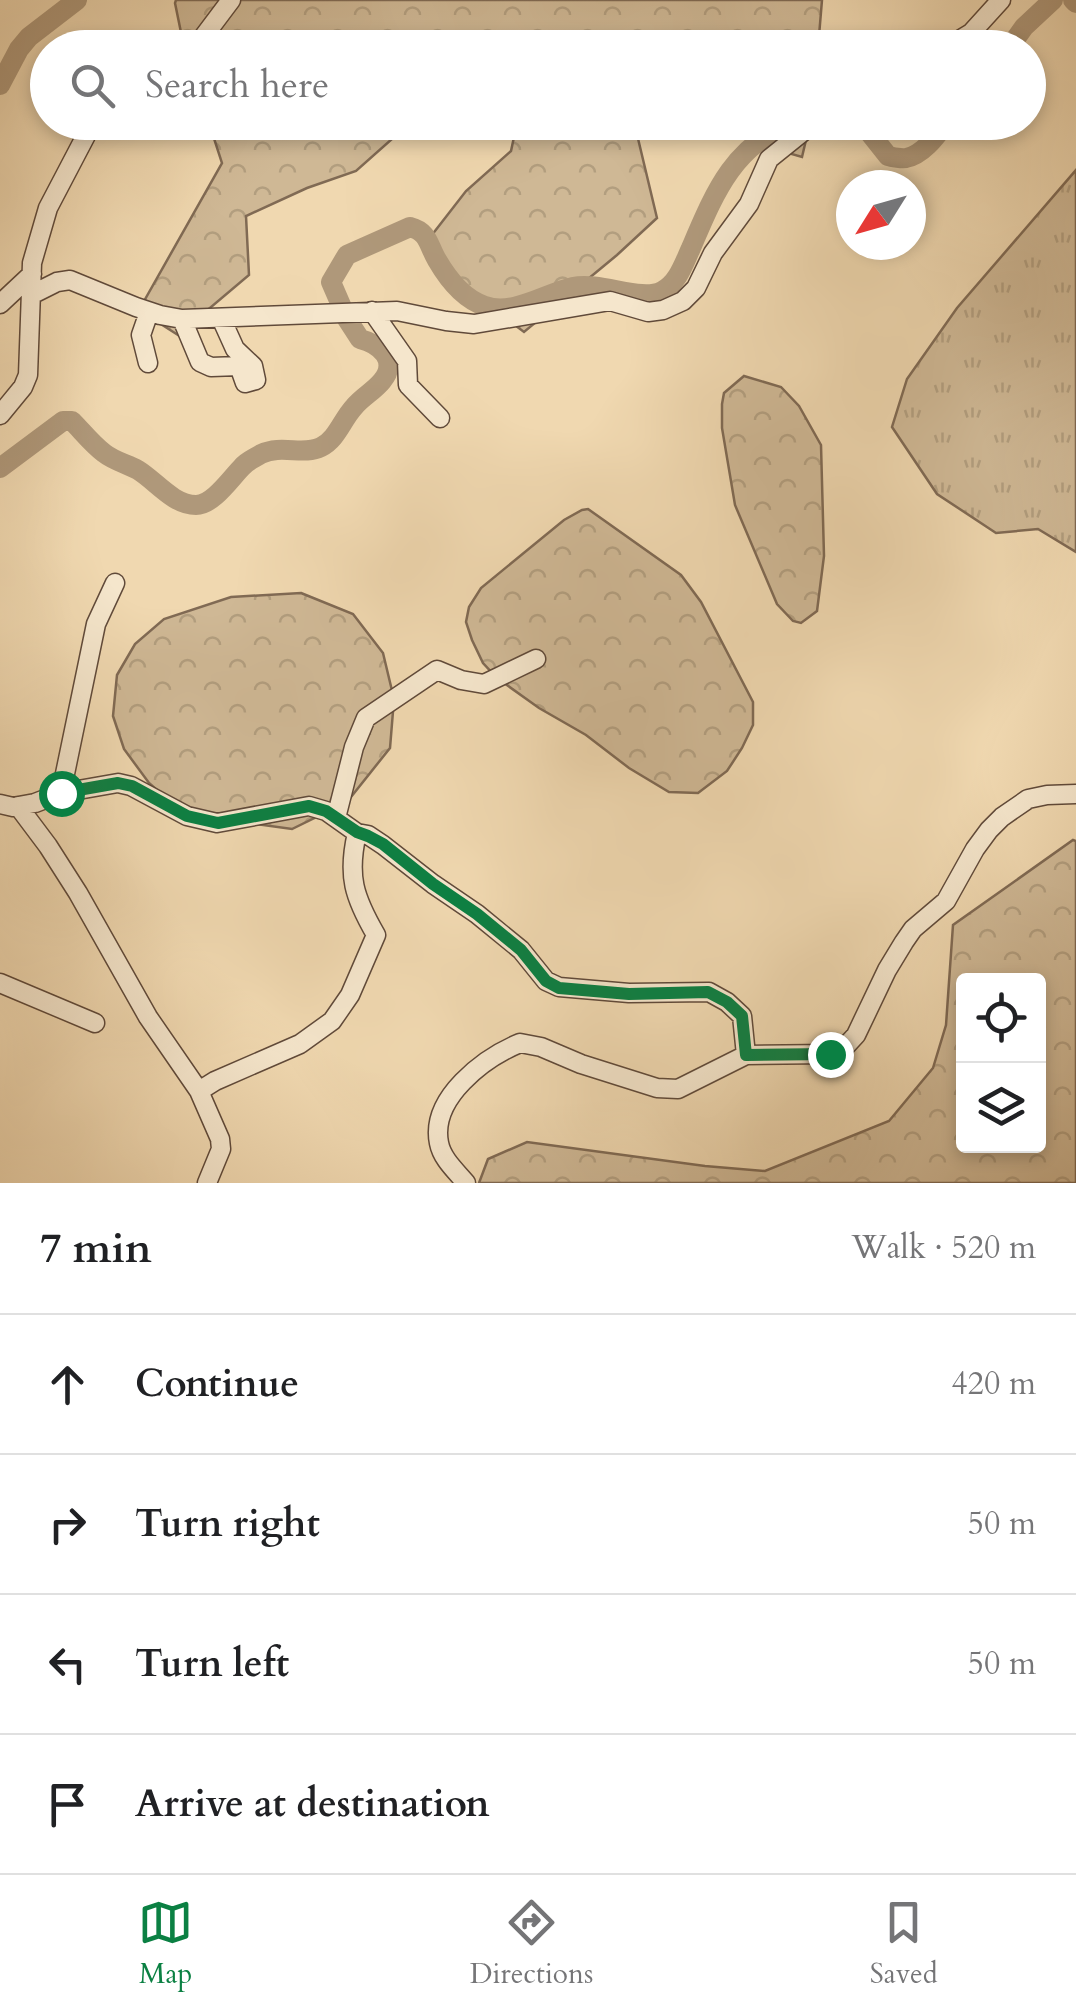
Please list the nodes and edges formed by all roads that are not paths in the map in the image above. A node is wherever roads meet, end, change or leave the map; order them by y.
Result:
1 (231, 0) edge
2 (1001, 0) edge
3 (208, 30) edge
4 (974, 30) edge
5 (84, 140) edge
6 (793, 140) edge
7 (32, 274) junction
8 (31, 295) junction
9 (0, 304) edge
10 (149, 312) junction
11 (363, 312) junction
12 (221, 318) junction
13 (182, 319) junction
14 (148, 363) dead end
15 (0, 415) edge
16 (440, 418) dead end
17 (115, 583) dead end
18 (536, 659) dead end
19 (61, 793) junction
20 (1076, 794) edge
21 (9, 805) edge
22 (336, 818) junction
23 (357, 832) junction
24 (0, 983) edge
25 (95, 1024) dead end
26 (746, 1055) junction
27 (199, 1091) junction
28 (207, 1183) edge
29 (466, 1183) edge

1 - 3 street
2 - 4 street
5 - 7 street
6 - 11 street
7 - 8 street
7 - 9 street
8 - 10 street
8 - 15 street
10 - 13 street
10 - 14 street
11 - 12 street
11 - 16 street
12 - 13 street
12 - 13 street
17 - 19 street
18 - 22 street
19 - 21 street
19 - 22 street
20 - 26 street
21 - 27 street
22 - 23 street
23 - 26 street
23 - 27 street
24 - 25 street
26 - 29 street
27 - 28 street

